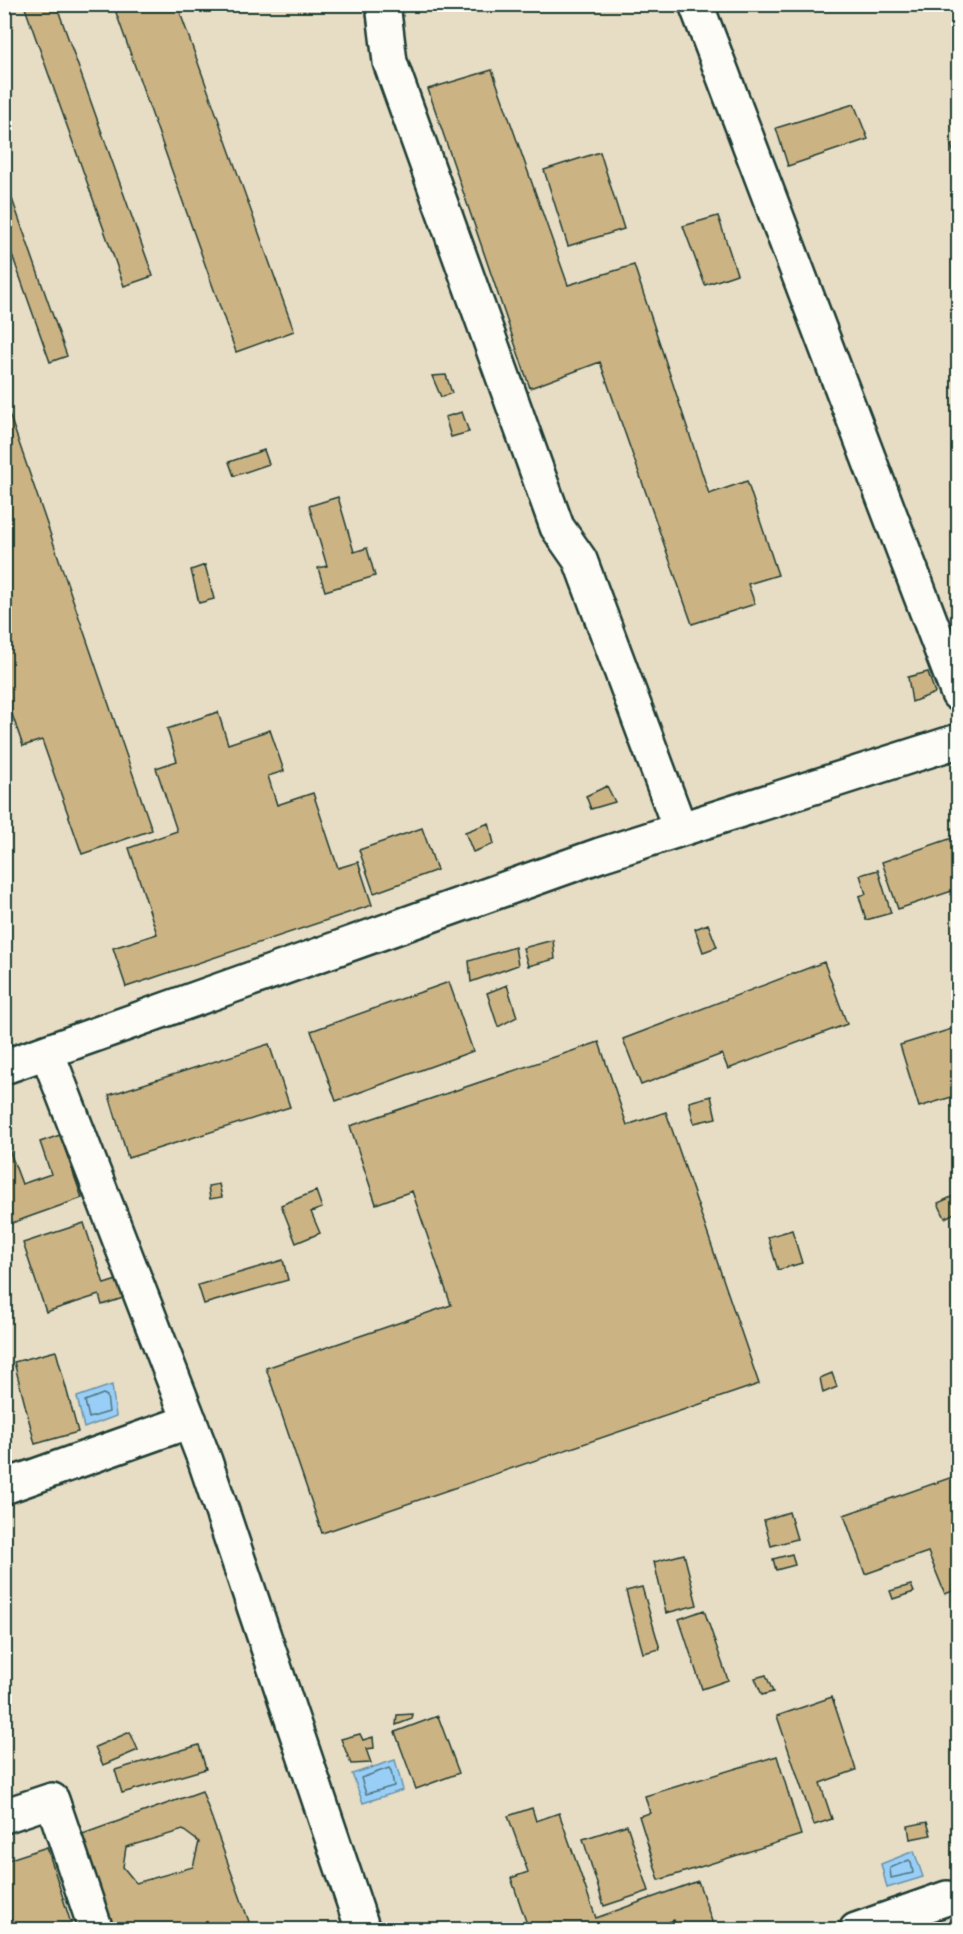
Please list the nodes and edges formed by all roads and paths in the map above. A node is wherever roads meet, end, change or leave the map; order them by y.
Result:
1 (383, 4) edge
2 (696, 4) edge
3 (958, 694) edge
4 (958, 741) edge
5 (680, 830) junction
6 (46, 1052) junction
7 (4, 1067) edge
8 (190, 1421) junction
9 (4, 1487) edge
10 (4, 1816) edge
11 (947, 1898) dead end
12 (96, 1929) edge
13 (363, 1929) edge
14 (856, 1929) edge

1 - 5 lane
2 - 3 lane
4 - 5 lane
5 - 6 lane
6 - 7 lane
6 - 8 lane
8 - 9 lane
8 - 13 lane
10 - 12 lane
11 - 14 lane

